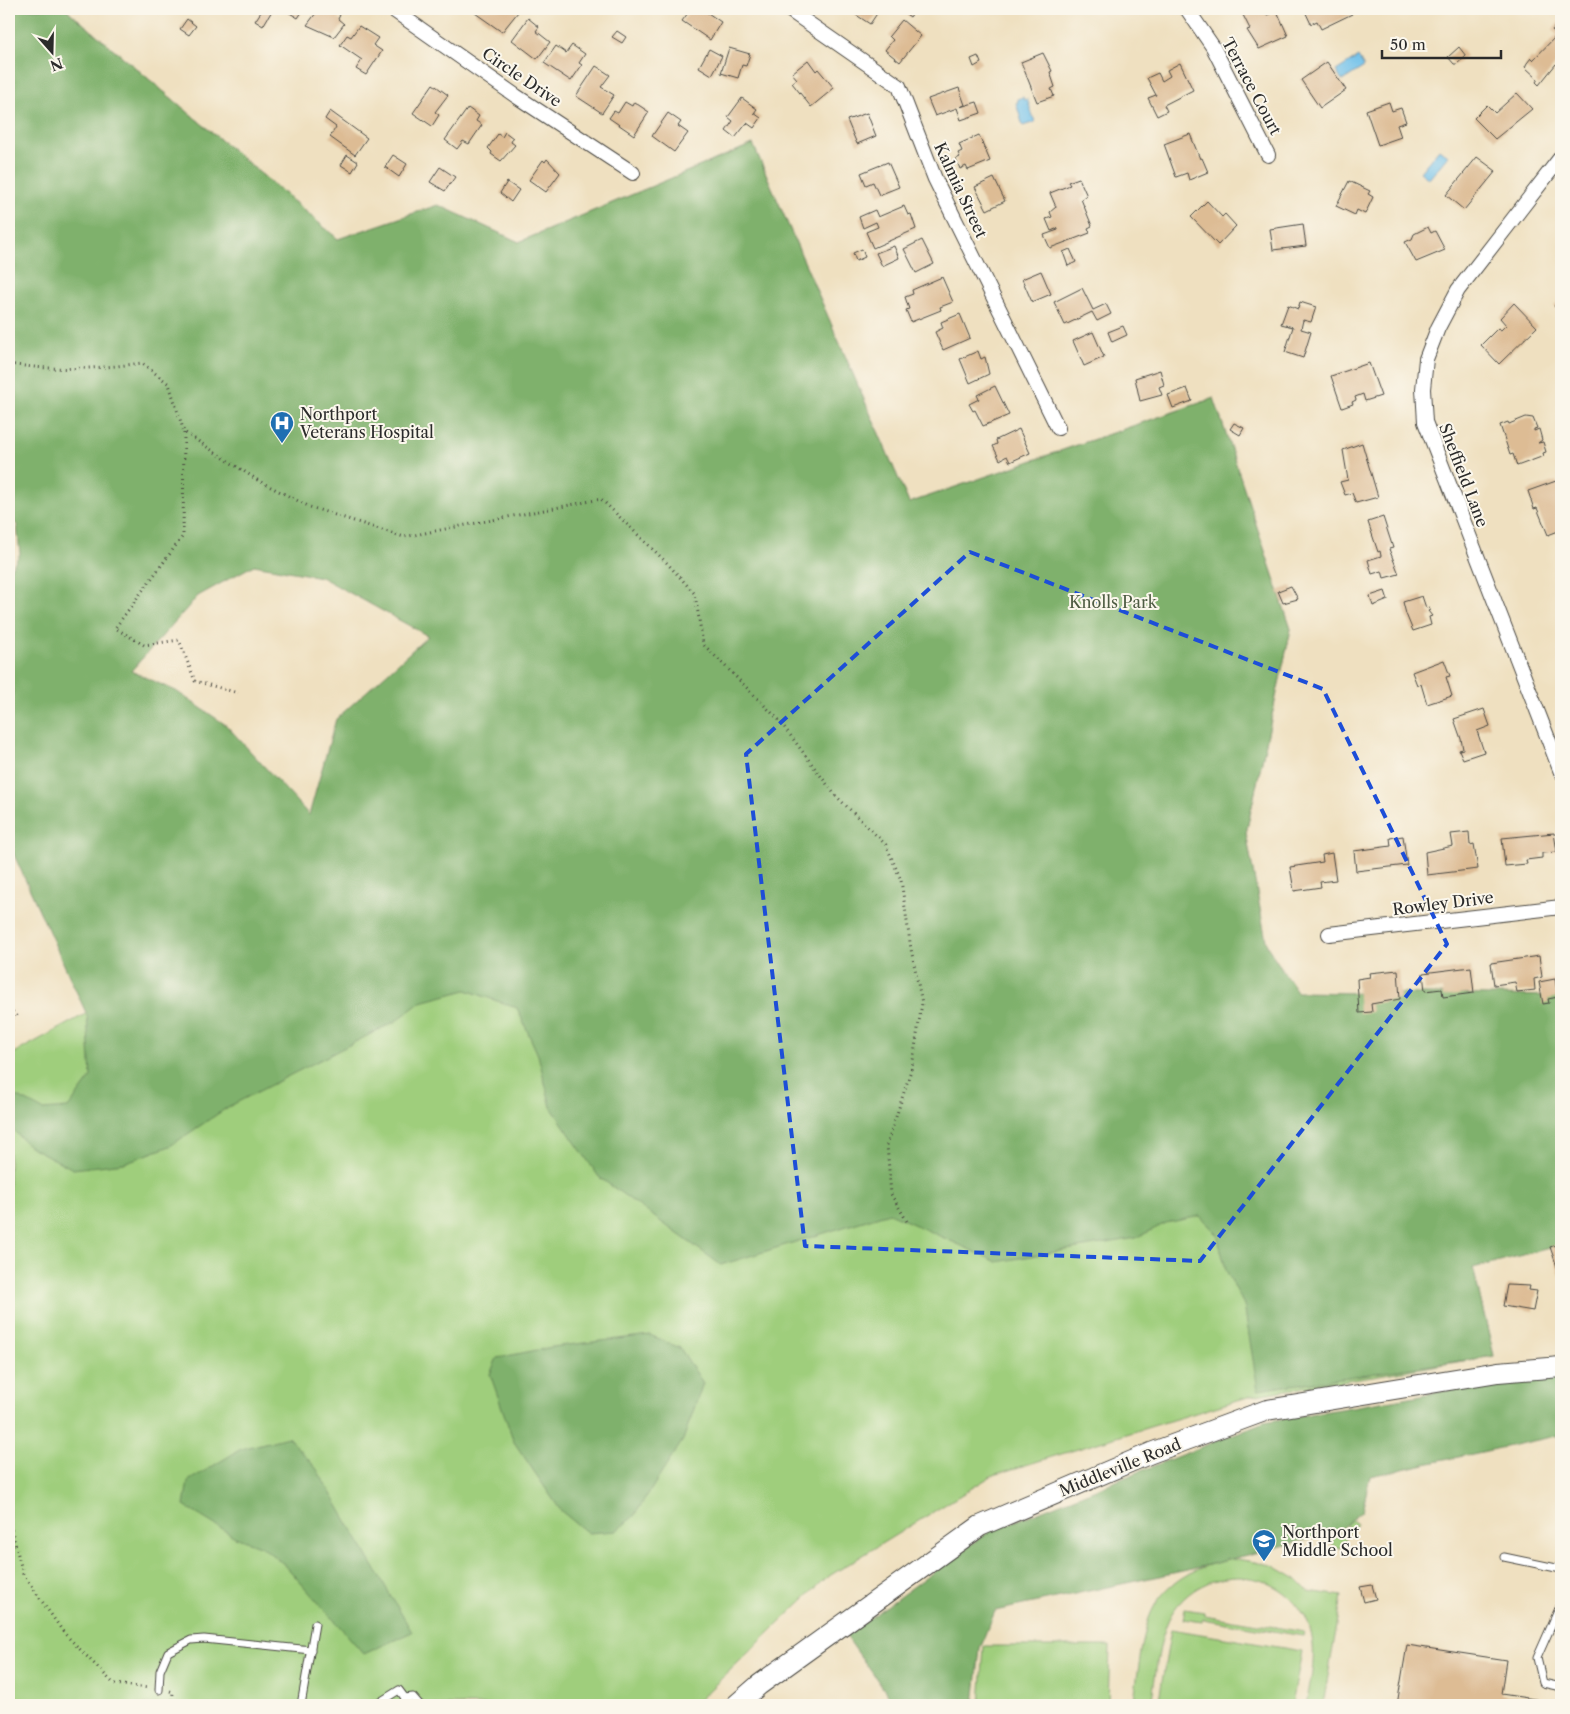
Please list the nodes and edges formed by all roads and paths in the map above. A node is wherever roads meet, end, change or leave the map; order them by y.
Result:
1 (392, 9) edge
2 (788, 9) edge
3 (1186, 9) edge
4 (1268, 155) dead end
5 (1561, 157) edge
6 (633, 173) dead end
7 (9, 364) edge
8 (1058, 428) dead end
9 (184, 432) junction
10 (238, 693) dead end
11 (1561, 772) edge
12 (1561, 907) edge
13 (1329, 934) dead end
14 (9, 1008) edge
15 (9, 1020) edge
16 (908, 1223) dead end
17 (1561, 1366) edge
18 (9, 1520) edge
19 (1504, 1557) dead end
20 (1561, 1570) edge
21 (1561, 1604) edge
22 (315, 1624) dead end
23 (310, 1650) junction
24 (1561, 1687) edge
25 (159, 1690) junction
26 (405, 1702) edge
27 (172, 1705) edge
28 (301, 1705) edge
29 (375, 1705) edge
30 (420, 1705) edge
31 (736, 1705) edge

1 - 6 street, Circle Drive
2 - 8 street, Kalmia Street
3 - 4 street, Terrace Court
5 - 11 street, Sheffield Lane
7 - 9 path
9 - 10 path
9 - 16 path
12 - 13 street, Rowley Drive
14 - 15 path
17 - 31 street, Middleville Road
18 - 25 path
19 - 20 lane
21 - 24 lane
22 - 23 lane
23 - 25 lane
23 - 28 lane
25 - 27 path
26 - 29 lane
26 - 30 lane

